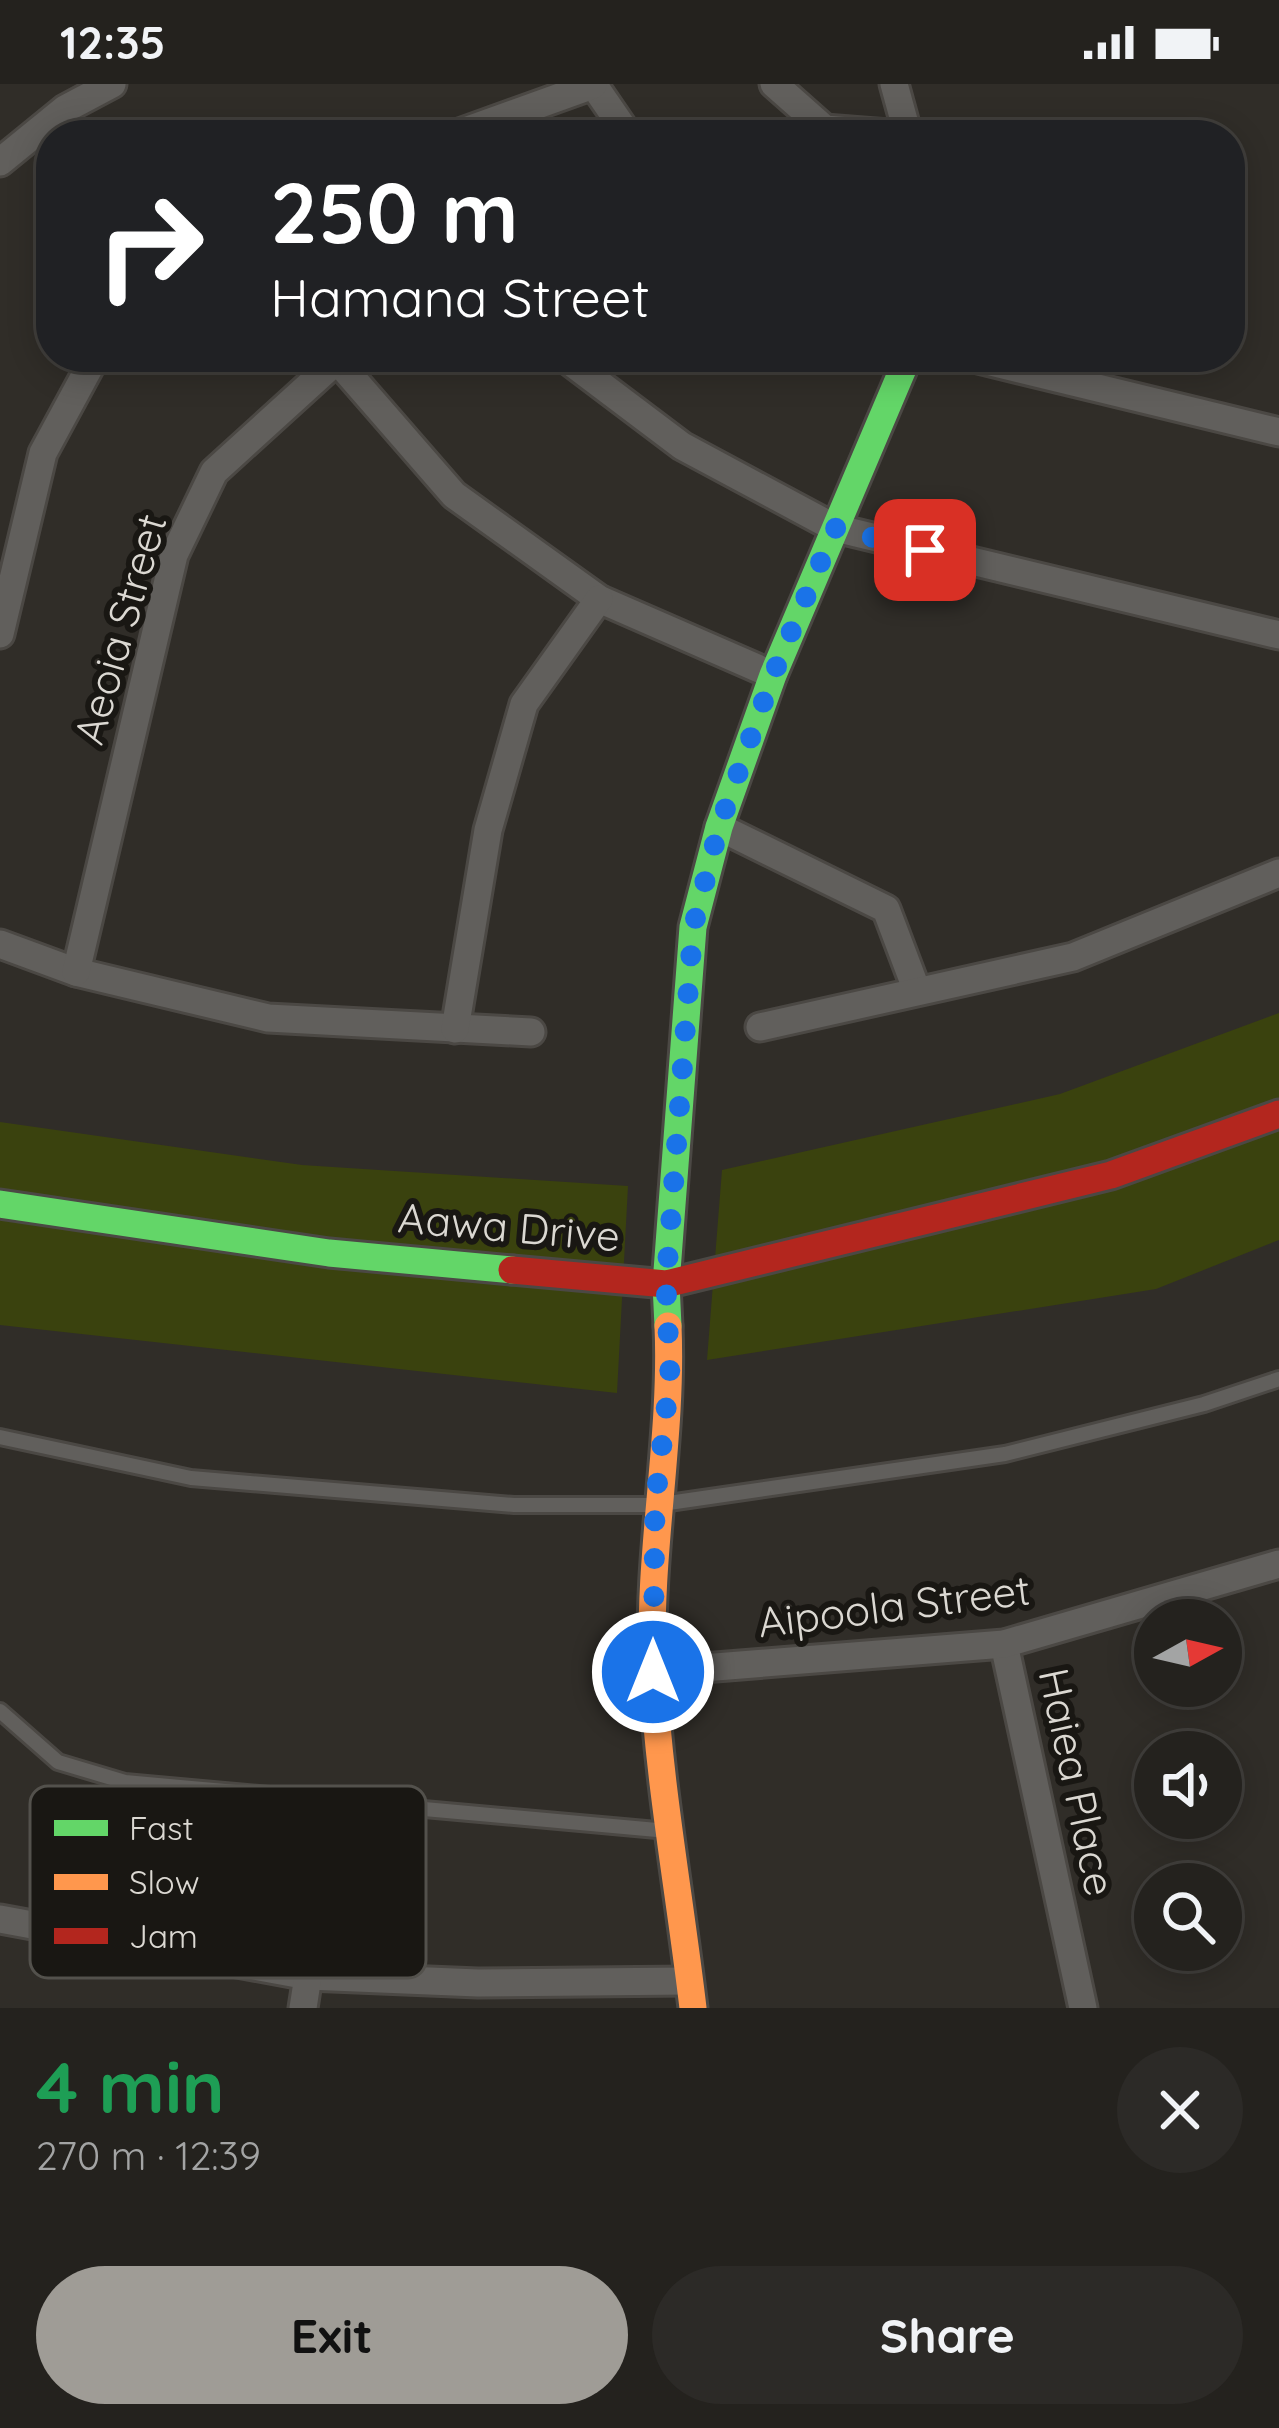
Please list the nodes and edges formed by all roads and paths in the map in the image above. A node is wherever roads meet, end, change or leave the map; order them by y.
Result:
1 (112, 84) edge
2 (774, 84) edge
3 (894, 84) edge
4 (593, 85) edge
5 (53, 120) edge
6 (496, 120) edge
7 (618, 120) edge
8 (815, 120) edge
9 (901, 120) edge
10 (36, 134) edge
11 (0, 163) edge
12 (87, 372) edge
13 (321, 372) edge
14 (346, 372) edge
15 (585, 372) edge
16 (902, 372) edge
17 (1032, 372) edge
18 (1279, 432) edge
19 (835, 528) junction
20 (599, 599) junction
21 (0, 634) edge
22 (1279, 635) edge
23 (773, 675) junction
24 (719, 827) junction
25 (1279, 873) edge
26 (0, 944) edge
27 (76, 972) junction
28 (917, 991) junction
29 (760, 1027) dead end
30 (455, 1029) junction
31 (531, 1032) dead end
32 (1279, 1114) edge
33 (0, 1204) edge
34 (666, 1284) junction
35 (1279, 1379) edge
36 (0, 1437) edge
37 (655, 1505) junction
38 (1279, 1564) edge
39 (1004, 1644) junction
40 (653, 1672) junction
41 (0, 1711) edge
42 (169, 1786) edge
43 (426, 1809) edge
44 (668, 1831) junction
45 (0, 1919) edge
46 (30, 1925) edge
47 (308, 1978) edge
48 (357, 1978) edge
49 (690, 1994) edge
50 (303, 2008) edge
51 (1083, 2008) edge

1 - 5 street
2 - 8 street
3 - 9 street
4 - 6 street
4 - 7 street
10 - 11 street
12 - 21 street
13 - 27 street, Aeoia Street
14 - 20 street, Aeoia Street
15 - 19 street
16 - 19 street
17 - 18 street
19 - 22 street
19 - 23 street
20 - 23 street, Aeoia Street
20 - 30 street
23 - 24 street
24 - 28 street
24 - 34 street
25 - 28 street
26 - 27 street
27 - 30 street
28 - 29 street
30 - 31 street
32 - 34 street, Aawa Drive
33 - 34 street, Aawa Drive
34 - 37 street
35 - 37 lane
36 - 37 lane
37 - 40 street
38 - 39 street, Aipoola Street
39 - 40 street, Aipoola Street
39 - 51 street, Haiea Place
40 - 44 street
41 - 42 lane
43 - 44 lane
44 - 49 street
45 - 46 street
47 - 50 street
48 - 49 street

